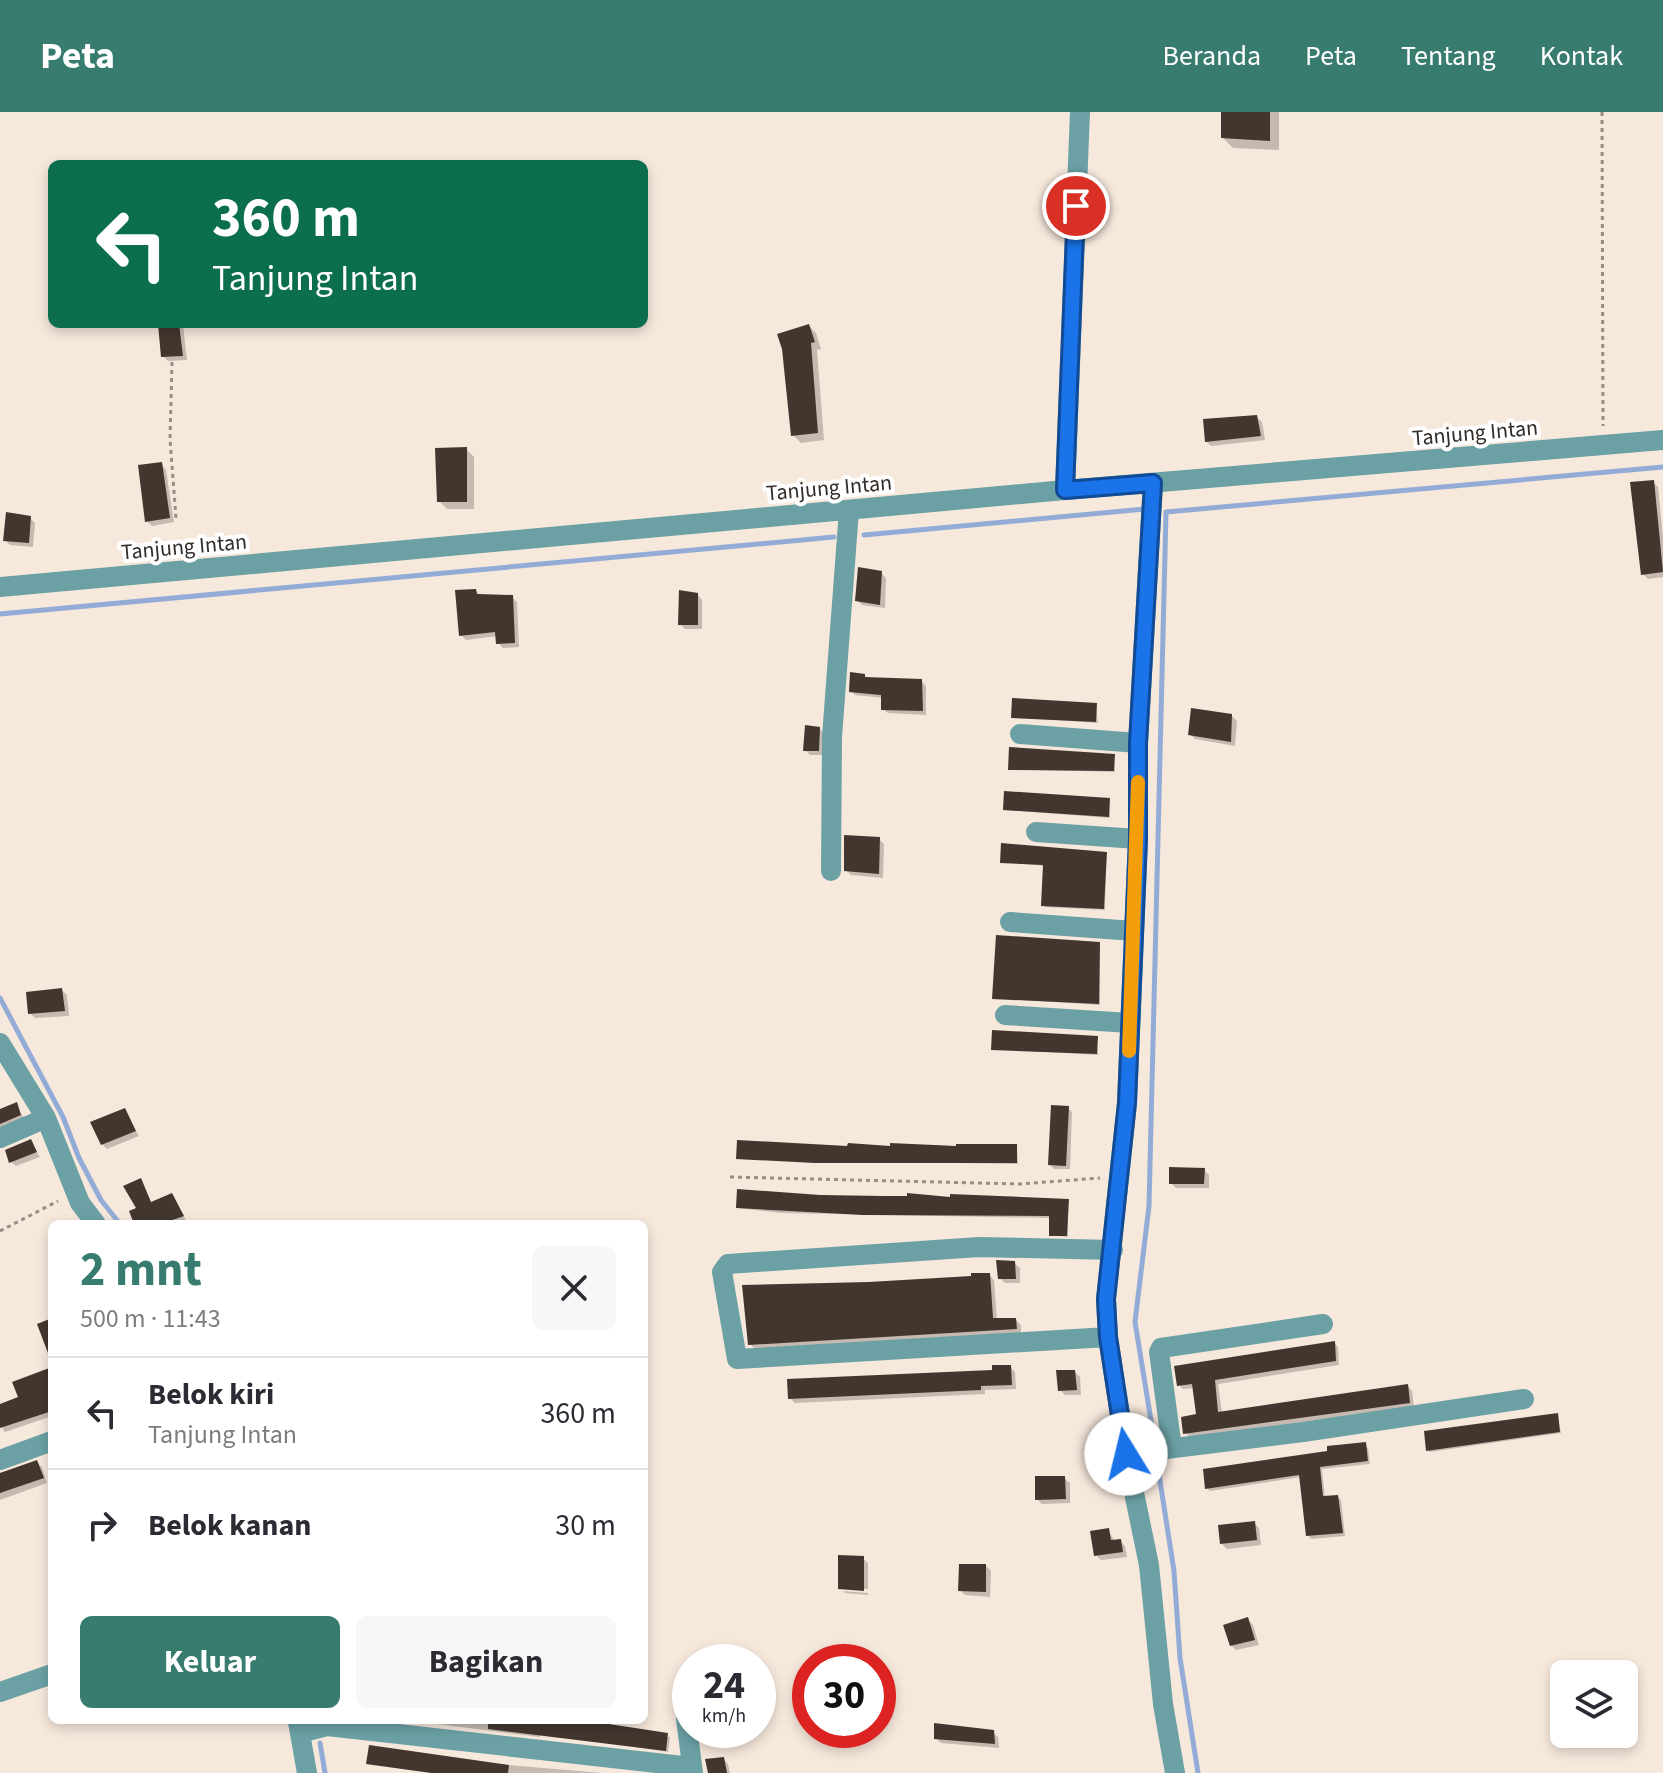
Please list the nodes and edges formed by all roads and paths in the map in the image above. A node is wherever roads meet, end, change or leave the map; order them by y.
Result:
1 (1080, 112) edge
2 (1602, 112) edge
3 (172, 362) dead end
4 (1663, 440) edge
5 (1603, 446) junction
6 (1153, 483) junction
7 (1065, 490) junction
8 (849, 510) junction
9 (176, 518) dead end
10 (0, 587) edge
11 (1020, 734) dead end
12 (1138, 743) junction
13 (1036, 832) dead end
14 (1138, 839) junction
15 (831, 871) dead end
16 (1010, 922) dead end
17 (1134, 931) junction
18 (1005, 1015) dead end
19 (1130, 1023) junction
20 (0, 1043) edge
21 (46, 1118) junction
22 (0, 1138) edge
23 (1120, 1176) junction
24 (730, 1177) dead end
25 (75, 1192) junction
26 (93, 1220) edge
27 (0, 1231) edge
28 (1113, 1250) junction
29 (1323, 1324) dead end
30 (1108, 1337) junction
31 (1524, 1399) dead end
32 (48, 1442) edge
33 (1168, 1448) junction
34 (1133, 1453) junction
35 (0, 1460) edge
36 (48, 1675) edge
37 (0, 1692) edge
38 (299, 1726) edge
39 (690, 1748) edge
40 (693, 1770) edge
41 (307, 1773) edge
42 (1175, 1773) edge

1 - 7 street
2 - 5 path
3 - 9 path
4 - 5 street, Tanjung Intan
5 - 6 street, Tanjung Intan
6 - 7 street, Tanjung Intan
6 - 12 street
7 - 8 street, Tanjung Intan
8 - 10 street, Tanjung Intan
8 - 15 street
11 - 12 street
12 - 14 street
13 - 14 street
14 - 17 street
16 - 17 street
17 - 19 street
18 - 19 street
19 - 23 street
20 - 21 street
21 - 22 street
21 - 25 street
23 - 24 path
23 - 28 street
25 - 26 street
25 - 27 path
28 - 30 street
28 - 30 street
29 - 33 street
30 - 34 street
31 - 33 street
32 - 35 street
33 - 34 street
34 - 42 street
36 - 37 street
38 - 40 street
38 - 41 street
39 - 40 street

